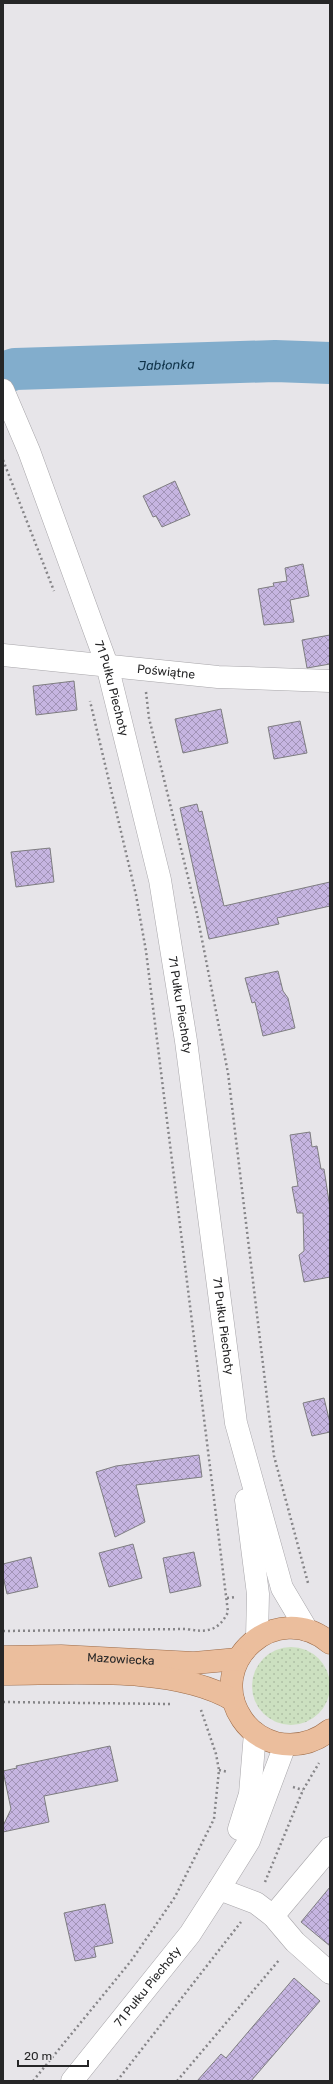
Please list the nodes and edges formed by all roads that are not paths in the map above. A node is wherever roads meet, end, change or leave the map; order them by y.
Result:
1 (4, 393) edge
2 (3, 655) edge
3 (107, 665) junction
4 (330, 681) edge
5 (236, 1423) junction
6 (307, 1630) junction
7 (257, 1638) junction
8 (330, 1643) edge
9 (3, 1657) edge
10 (238, 1659) junction
11 (3, 1674) edge
12 (233, 1700) junction
13 (330, 1730) edge
14 (255, 1733) junction
15 (285, 1745) junction
16 (330, 1848) edge
17 (219, 1889) junction
18 (273, 1916) junction
19 (330, 1972) edge
20 (72, 2081) edge

1 - 3 street, 71 Pułku Piechoty
2 - 3 street, Poświątne
3 - 4 street, Poświątne
3 - 5 street, 71 Pułku Piechoty
5 - 6 street, 71 Pułku Piechoty
5 - 7 street
6 - 7 main road
6 - 8 main road
7 - 10 main road
9 - 10 main road, Mazowiecka
10 - 12 main road
11 - 12 main road, Mazowiecka
12 - 14 main road
13 - 15 main road
14 - 15 main road
14 - 17 street, 71 Pułku Piechoty
15 - 17 street, 71 Pułku Piechoty
16 - 18 street
17 - 18 street
17 - 20 street, 71 Pułku Piechoty
18 - 19 street

